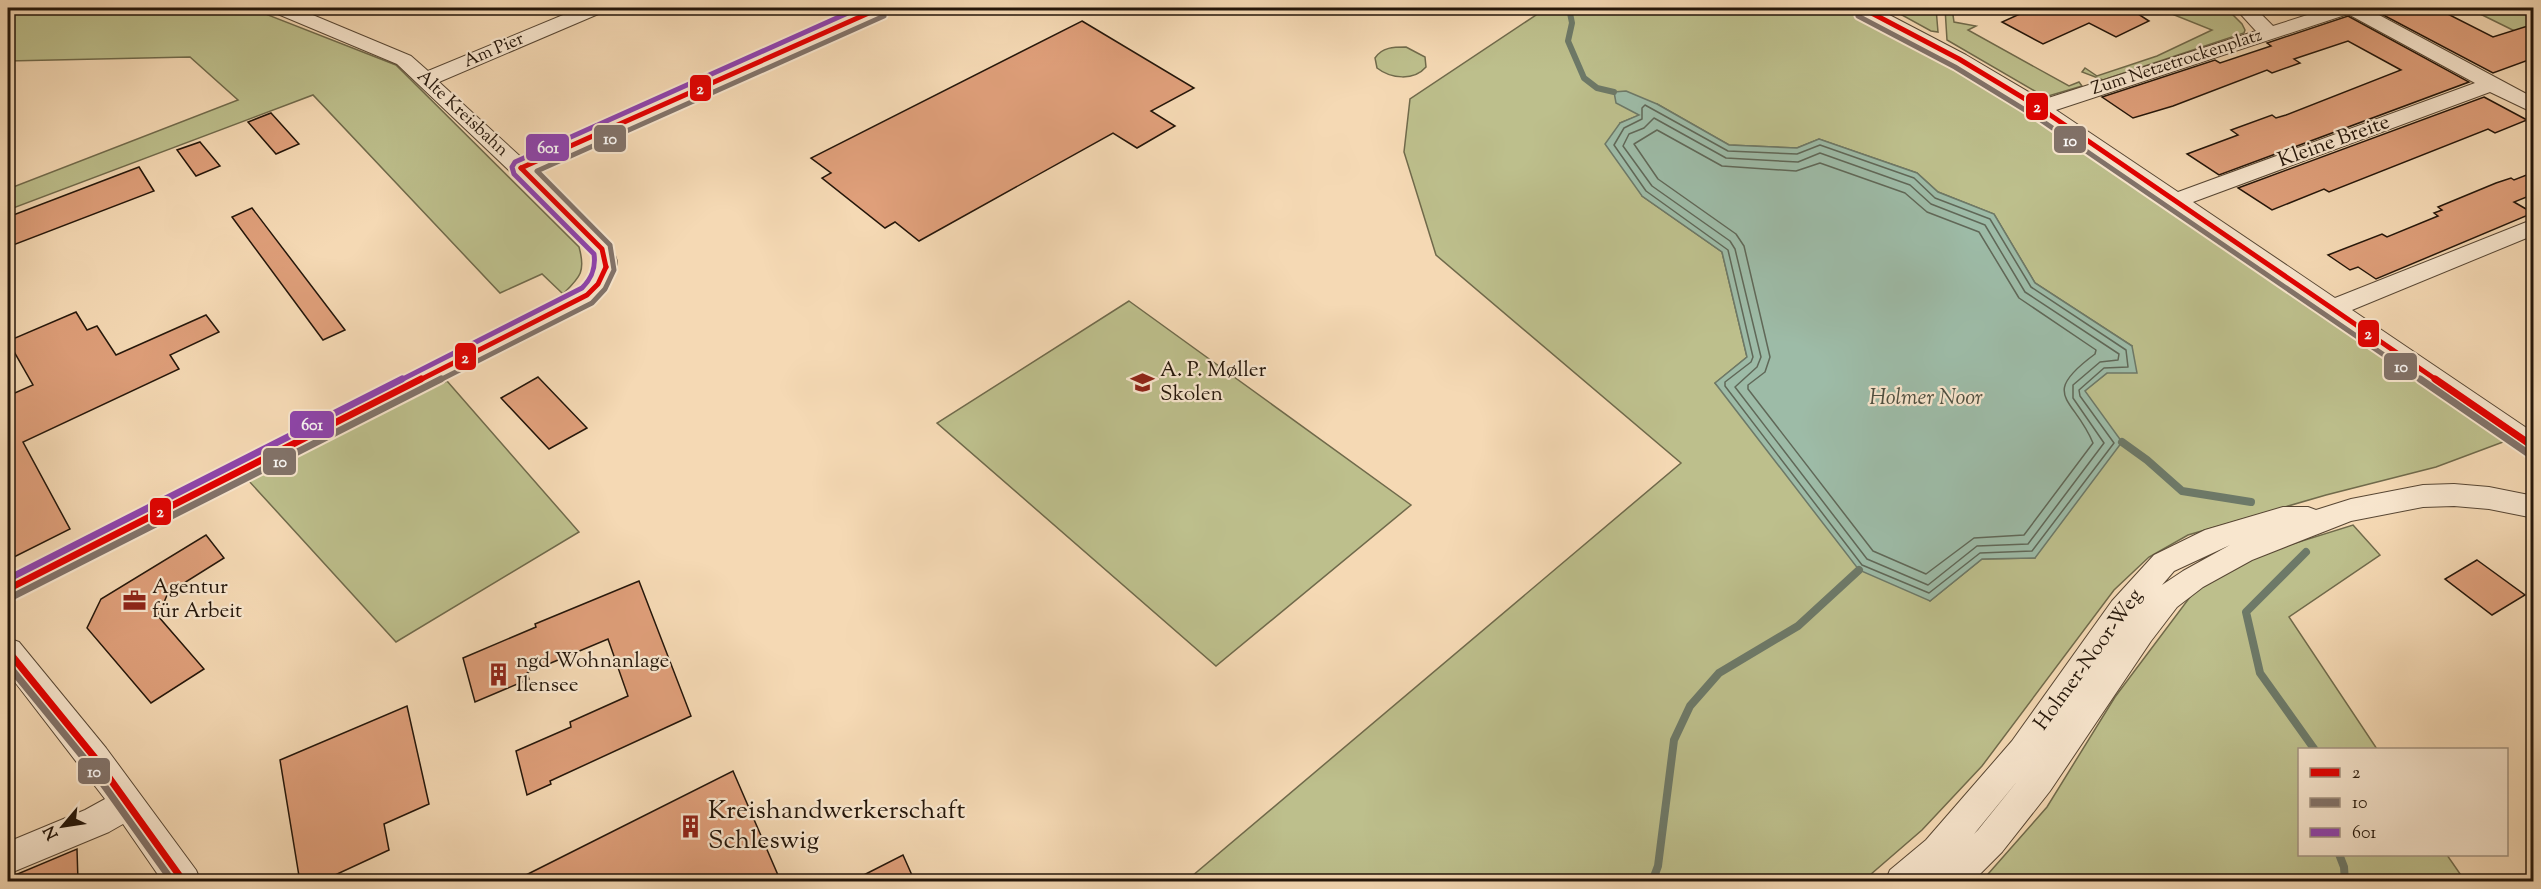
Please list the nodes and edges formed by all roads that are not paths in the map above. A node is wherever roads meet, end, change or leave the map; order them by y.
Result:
1 (280, 8) edge
2 (596, 8) edge
3 (880, 8) edge
4 (1862, 8) edge
5 (2244, 8) edge
6 (2349, 8) edge
7 (1891, 13) edge
8 (2269, 33) junction
9 (425, 80) junction
10 (2492, 84) junction
11 (2534, 107) edge
12 (2040, 108) junction
13 (521, 168) junction
14 (2177, 200) junction
15 (2534, 226) edge
16 (2332, 309) junction
17 (2533, 447) edge
18 (2534, 507) edge
19 (2324, 518) junction
20 (8, 589) edge
21 (8, 651) edge
22 (128, 803) junction
23 (8, 858) edge
24 (184, 882) edge
25 (1902, 882) edge
26 (1947, 882) edge

1 - 9 street, Alte Kreisbahn
2 - 9 street, Am Pier
3 - 13 street
4 - 7 street
5 - 8 street
6 - 8 street, Zum Netzetrockenplatz
6 - 10 street, Zum Netzetrockenplatz
7 - 12 street
8 - 12 street, Zum Netzetrockenplatz
9 - 13 street, Alte Kreisbahn
10 - 11 street, Zum Netzetrockenplatz
10 - 14 street, Kleine Breite
12 - 14 street
13 - 20 street, Alte Kreisbahn
14 - 16 street
15 - 16 street
16 - 17 street
18 - 19 street, Holmer-Noor-Weg
19 - 25 street, Holmer-Noor-Weg
19 - 26 street, Holmer-Noor-Weg
21 - 22 street
22 - 23 street
22 - 24 street

